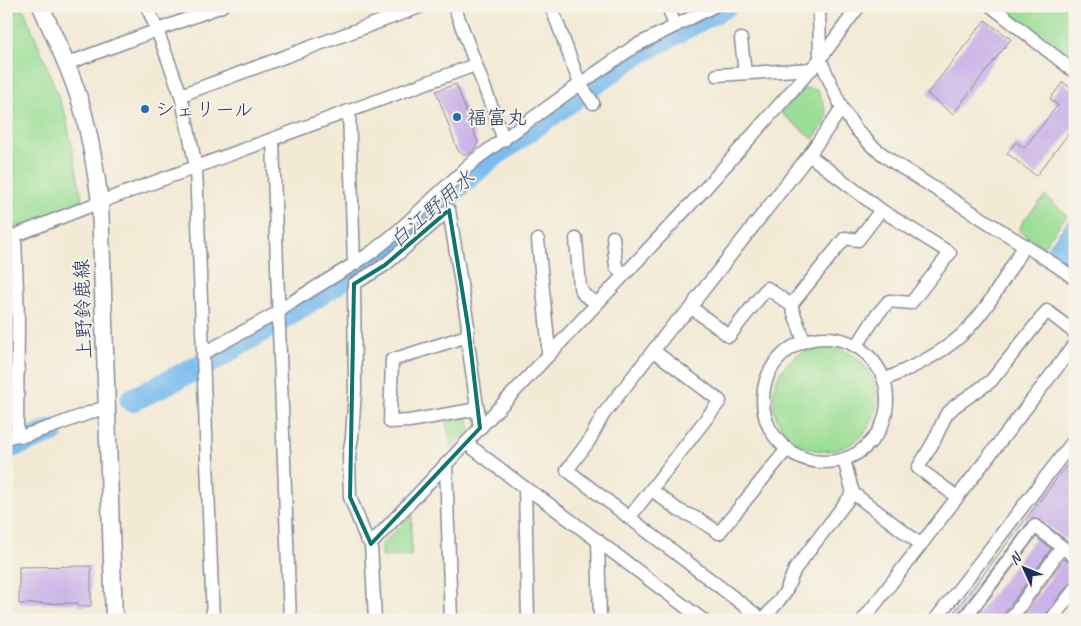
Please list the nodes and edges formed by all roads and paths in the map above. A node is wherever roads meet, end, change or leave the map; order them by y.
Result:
1 (41, 6) edge
2 (147, 6) edge
3 (222, 6) edge
4 (422, 6) edge
5 (454, 6) edge
6 (552, 6) edge
7 (668, 6) edge
8 (714, 6) edge
9 (819, 6) edge
10 (859, 6) edge
11 (991, 6) edge
12 (675, 26) junction
13 (157, 30) junction
14 (741, 39) dead end
15 (66, 64) junction
16 (816, 64) junction
17 (475, 65) junction
18 (1075, 72) edge
19 (745, 73) junction
20 (717, 75) dead end
21 (581, 85) junction
22 (181, 95) junction
23 (592, 103) dead end
24 (842, 108) junction
25 (349, 111) junction
26 (273, 139) junction
27 (504, 140) junction
28 (809, 155) junction
29 (196, 168) junction
30 (100, 202) junction
31 (881, 210) junction
32 (613, 237) dead end
33 (11, 238) edge
34 (576, 239) dead end
35 (538, 240) dead end
36 (1025, 245) junction
37 (354, 264) junction
38 (624, 274) junction
39 (1075, 279) edge
40 (597, 303) junction
41 (12, 304) edge
42 (791, 305) junction
43 (692, 308) junction
44 (279, 312) junction
45 (1075, 333) edge
46 (467, 336) junction
47 (804, 342) junction
48 (1075, 344) edge
49 (856, 347) junction
50 (654, 351) junction
51 (548, 355) junction
52 (204, 360) junction
53 (12, 374) edge
54 (884, 380) junction
55 (108, 406) junction
56 (478, 409) junction
57 (480, 428) junction
58 (12, 436) edge
59 (1075, 439) edge
60 (466, 443) junction
61 (786, 449) junction
62 (844, 460) junction
63 (446, 465) junction
64 (525, 488) junction
65 (652, 490) junction
66 (853, 493) junction
67 (957, 497) junction
68 (629, 518) junction
69 (598, 540) junction
70 (371, 544) junction
71 (920, 544) junction
72 (1062, 547) junction
73 (1075, 557) edge
74 (1075, 589) edge
75 (114, 620) edge
76 (213, 620) edge
77 (290, 620) edge
78 (375, 620) edge
79 (451, 620) edge
80 (528, 620) edge
81 (600, 620) edge
82 (703, 620) edge
83 (763, 620) edge
84 (863, 620) edge
85 (935, 620) edge
86 (964, 620) edge
87 (1010, 620) edge
88 (1051, 620) edge

1 - 15 main road, 上野鈴鹿線
2 - 13 street
3 - 13 street
4 - 22 street
5 - 17 street
6 - 21 street
7 - 12 street
8 - 12 street
9 - 16 street
10 - 16 street
11 - 18 street
12 - 21 street
13 - 15 street
13 - 22 street
14 - 19 street
15 - 30 main road, 上野鈴鹿線
16 - 19 street
16 - 24 street
16 - 38 street
17 - 25 street
17 - 27 street
19 - 20 street
21 - 23 street
21 - 27 street
22 - 29 street
24 - 28 street
24 - 36 street
25 - 26 street
25 - 37 street
26 - 29 street
26 - 44 street
27 - 37 street
28 - 31 street
28 - 43 street
29 - 30 street
29 - 52 street
30 - 33 street
30 - 55 main road, 上野鈴鹿線
31 - 42 street
31 - 49 street
32 - 38 street
33 - 41 street
34 - 40 street
35 - 51 street
36 - 39 street
36 - 54 street
37 - 44 street
38 - 40 street
40 - 51 street
41 - 53 street
42 - 43 street
42 - 47 street
43 - 50 street
44 - 52 street
44 - 77 street
45 - 67 street
46 - 56 street
46 - 56 street
46 - 70 street
47 - 49 street
47 - 61 street
48 - 67 street
49 - 54 street
50 - 65 street
50 - 68 street
51 - 57 street
52 - 76 street
53 - 58 street
54 - 62 street
55 - 58 street
55 - 75 main road, 上野鈴鹿線
56 - 57 street
57 - 60 street
59 - 85 street
60 - 63 street
60 - 64 street
61 - 62 street
61 - 65 street
62 - 66 street
63 - 70 street
63 - 79 street
64 - 69 street
64 - 80 street
65 - 68 street
66 - 71 street
66 - 83 street
67 - 71 street
68 - 83 street
69 - 81 street
69 - 82 street
70 - 78 street
71 - 84 street
72 - 73 street
72 - 86 street
72 - 87 street
74 - 88 street

